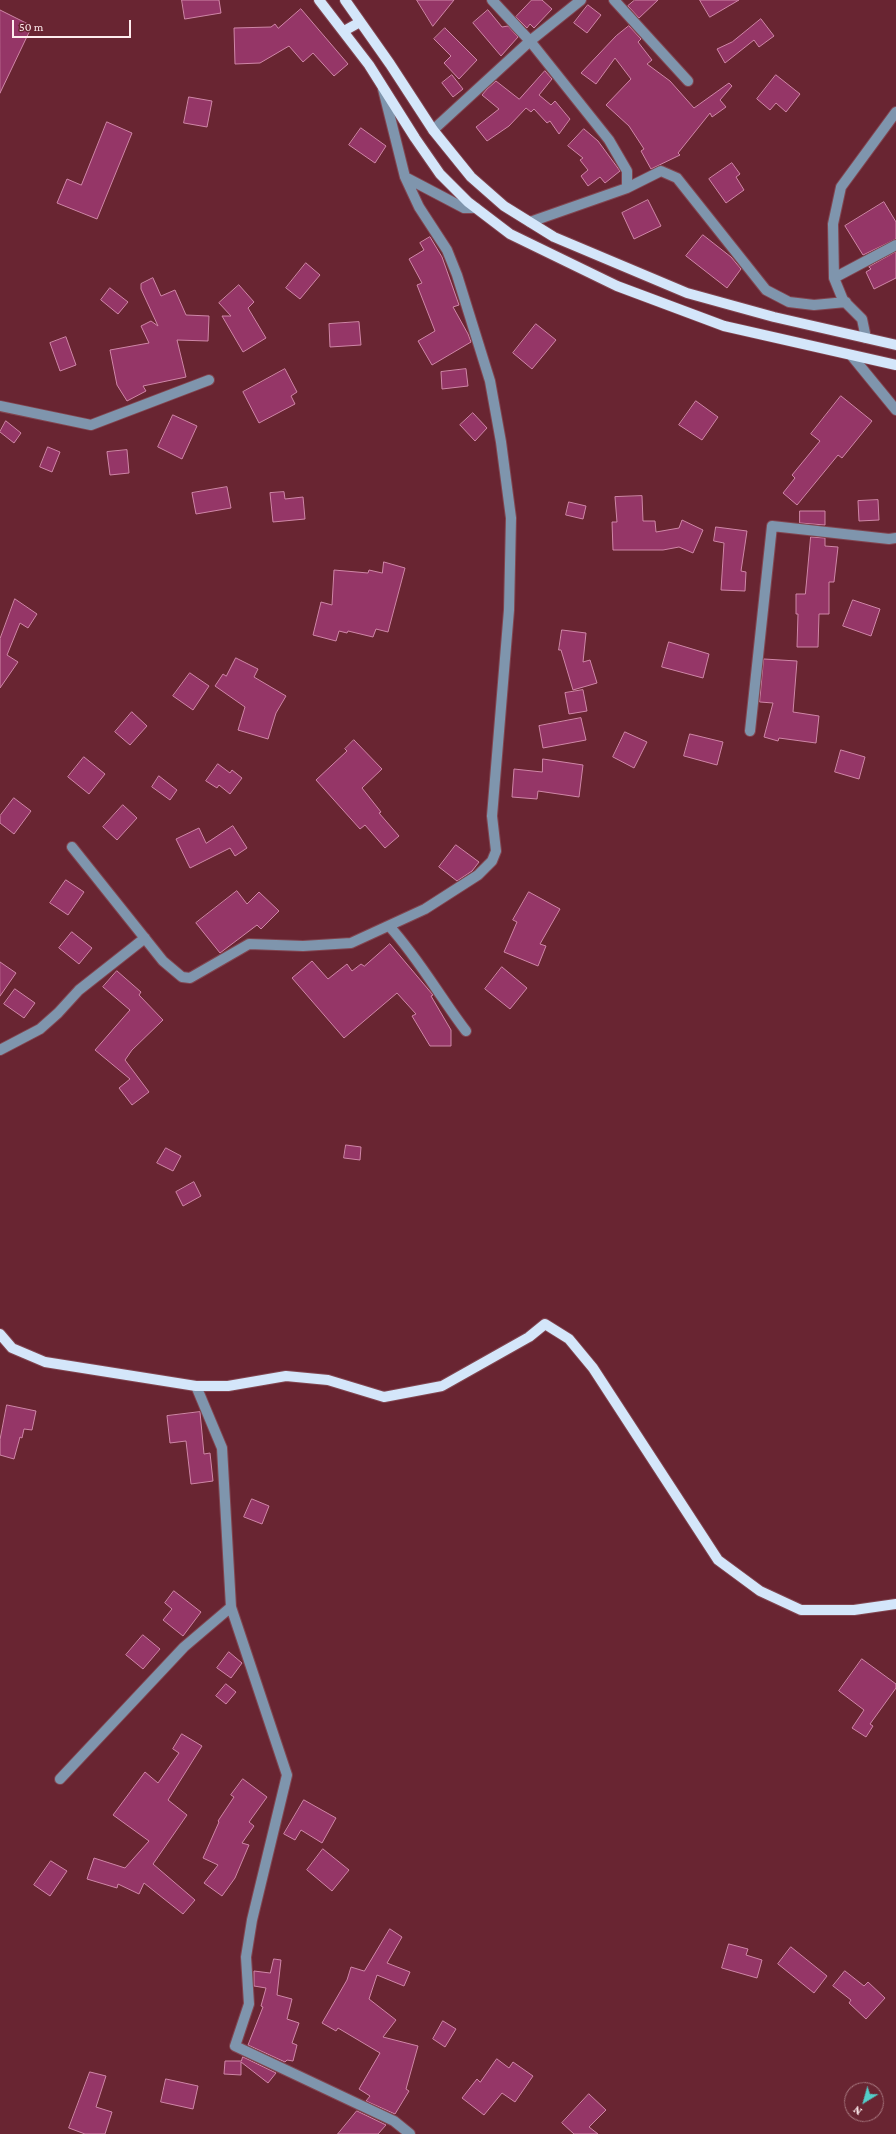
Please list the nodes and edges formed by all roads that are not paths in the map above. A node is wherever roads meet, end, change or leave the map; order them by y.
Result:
1 (319, 0) edge
2 (345, 0) edge
3 (492, 0) edge
4 (581, 0) edge
5 (614, 0) edge
6 (360, 22) junction
7 (344, 32) junction
8 (530, 41) junction
9 (688, 81) dead end
10 (382, 87) junction
11 (896, 112) edge
12 (433, 130) junction
13 (405, 177) junction
14 (627, 188) junction
15 (476, 208) junction
16 (530, 222) junction
17 (896, 245) edge
18 (834, 278) junction
19 (846, 302) junction
20 (866, 338) junction
21 (896, 345) edge
22 (851, 354) junction
23 (896, 365) edge
24 (209, 380) dead end
25 (0, 406) edge
26 (896, 410) edge
27 (896, 538) edge
28 (750, 731) dead end
29 (72, 847) dead end
30 (390, 927) junction
31 (145, 938) junction
32 (466, 1031) dead end
33 (0, 1050) edge
34 (0, 1334) edge
35 (196, 1386) junction
36 (896, 1604) edge
37 (231, 1607) junction
38 (60, 1779) dead end
39 (410, 2134) edge

1 - 7 main road
2 - 6 main road
3 - 8 street
4 - 8 street
5 - 9 street
6 - 7 main road
6 - 12 main road
7 - 10 main road
8 - 12 street
8 - 14 street
10 - 13 street
10 - 15 main road
11 - 18 street
12 - 16 main road
13 - 15 street
13 - 30 street
14 - 16 street
14 - 19 street
15 - 22 main road
16 - 20 main road
17 - 18 street
18 - 19 street
19 - 20 street
20 - 21 main road
22 - 23 main road
22 - 26 street
24 - 25 street
27 - 28 street
29 - 31 street
30 - 31 street
30 - 32 street
31 - 33 street
34 - 35 main road
35 - 36 main road
35 - 37 street
37 - 38 street
37 - 39 street

